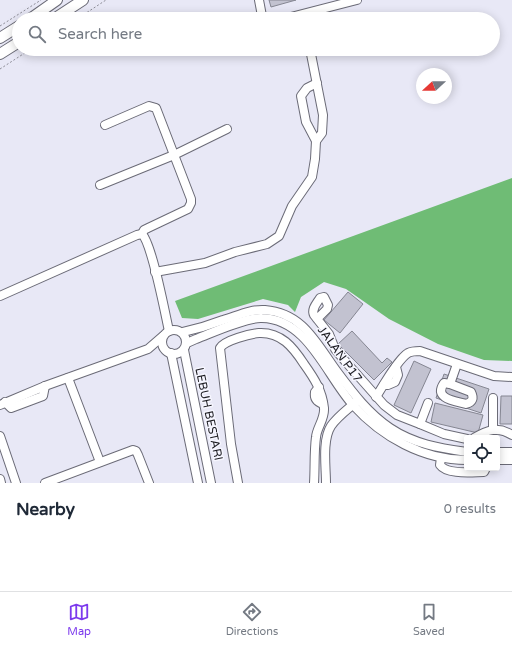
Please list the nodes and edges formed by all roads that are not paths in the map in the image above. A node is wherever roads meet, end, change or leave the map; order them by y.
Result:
1 (57, 0) edge
2 (83, 0) edge
3 (259, 0) edge
4 (357, 0) edge
5 (40, 12) edge
6 (65, 12) edge
7 (261, 12) edge
8 (310, 12) edge
9 (12, 30) edge
10 (0, 38) edge
11 (12, 46) edge
12 (0, 54) edge
13 (311, 56) edge
14 (317, 83) junction
15 (105, 125) dead end
16 (227, 129) dead end
17 (316, 141) junction
18 (174, 154) junction
19 (100, 185) dead end
20 (142, 234) junction
21 (155, 272) junction
22 (0, 296) edge
23 (317, 319) dead end
24 (183, 332) junction
25 (166, 333) junction
26 (185, 346) junction
27 (148, 349) junction
28 (168, 352) junction
29 (457, 364) junction
30 (512, 377) edge
31 (68, 378) junction
32 (450, 384) dead end
33 (376, 397) junction
34 (493, 398) dead end
35 (356, 402) junction
36 (3, 403) edge
37 (428, 403) dead end
38 (397, 415) junction
39 (420, 424) junction
40 (390, 428) junction
41 (493, 430) junction
42 (512, 434) edge
43 (480, 435) edge
44 (0, 436) edge
45 (464, 438) edge
46 (464, 452) edge
47 (500, 452) edge
48 (512, 452) edge
49 (441, 458) junction
50 (464, 460) edge
51 (500, 460) edge
52 (512, 460) edge
53 (100, 462) junction
54 (484, 471) edge
55 (0, 479) edge
56 (1, 483) edge
57 (16, 483) edge
58 (45, 483) edge
59 (149, 483) edge
60 (198, 483) edge
61 (211, 483) edge
62 (238, 483) edge
63 (313, 483) edge
64 (326, 483) edge

1 - 5 main road
2 - 6 main road
3 - 7 street
4 - 8 street
9 - 10 main road
11 - 12 main road
13 - 14 street
14 - 17 street
14 - 17 street
15 - 18 street
16 - 18 street
17 - 21 street
18 - 19 street
18 - 20 street
20 - 21 street
20 - 22 street
21 - 25 street
23 - 33 street
24 - 25 street
24 - 26 street
24 - 35 street, JALAN P17
25 - 27 street
25 - 28 street
26 - 28 street
26 - 35 street, JALAN P17
26 - 61 street, LEBUH BESTARI
27 - 28 street
27 - 31 street
28 - 60 street, LEBUH BESTARI
29 - 30 street
29 - 32 street
29 - 33 street
31 - 36 street
31 - 53 street
33 - 38 street
34 - 41 street
35 - 40 street, JALAN P17
35 - 49 street, JALAN P17
35 - 64 street
37 - 39 street
38 - 39 street
38 - 40 street
39 - 45 street
40 - 46 street, JALAN P17
41 - 42 street
41 - 43 street
44 - 57 street
47 - 48 street
49 - 50 street, JALAN P17
49 - 54 street
51 - 52 street
53 - 58 street
53 - 59 street
55 - 56 street
62 - 63 street
63 - 64 street

